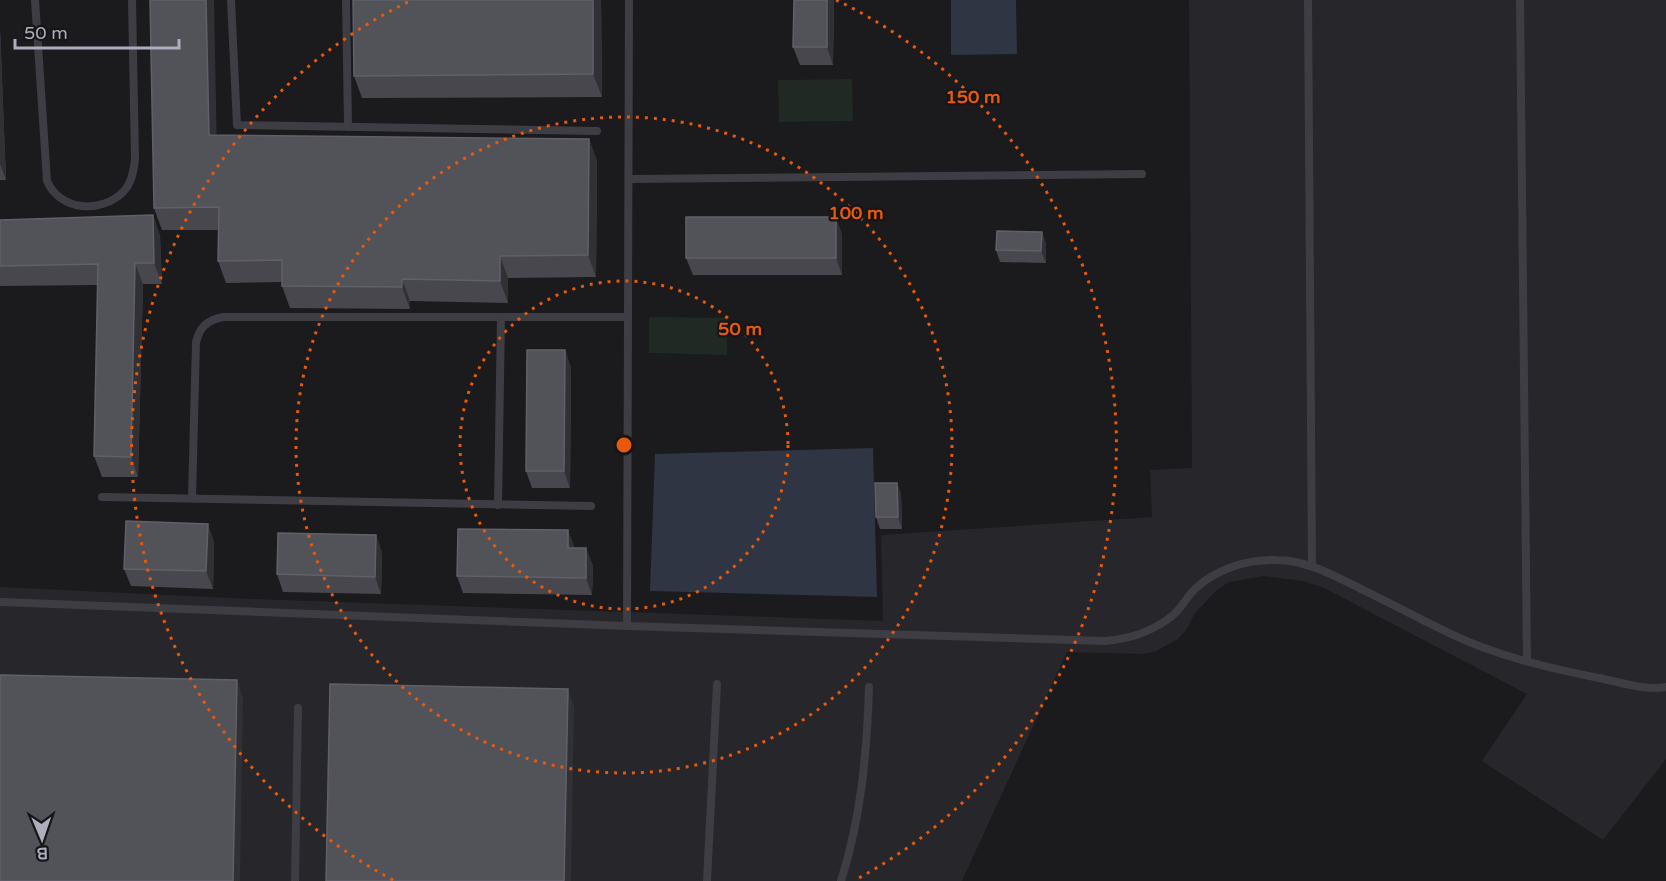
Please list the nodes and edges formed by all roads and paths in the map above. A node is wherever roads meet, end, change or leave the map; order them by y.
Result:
1 (35, 0) edge
2 (132, 0) edge
3 (231, 0) edge
4 (346, 0) edge
5 (629, 0) edge
6 (1308, 0) edge
7 (1520, 0) edge
8 (348, 127) junction
9 (597, 131) dead end
10 (1142, 174) dead end
11 (629, 178) junction
12 (501, 317) junction
13 (628, 317) junction
14 (102, 496) dead end
15 (192, 498) junction
16 (498, 504) junction
17 (591, 506) dead end
18 (1312, 566) junction
19 (0, 602) edge
20 (627, 626) junction
21 (1527, 661) junction
22 (717, 684) dead end
23 (869, 687) dead end
24 (1666, 687) edge
25 (298, 708) dead end
26 (295, 881) edge
27 (707, 881) edge
28 (841, 881) edge

1 - 2 lane
3 - 8 lane
4 - 8 lane
5 - 11 lane
6 - 18 lane
7 - 21 lane
8 - 9 lane
10 - 11 lane
11 - 13 lane
12 - 13 lane
12 - 15 lane
12 - 16 lane
13 - 20 lane
14 - 15 lane
15 - 16 lane
16 - 17 lane
18 - 20 lane
18 - 21 lane
19 - 20 lane
21 - 24 lane
22 - 27 lane
23 - 28 lane
25 - 26 lane

